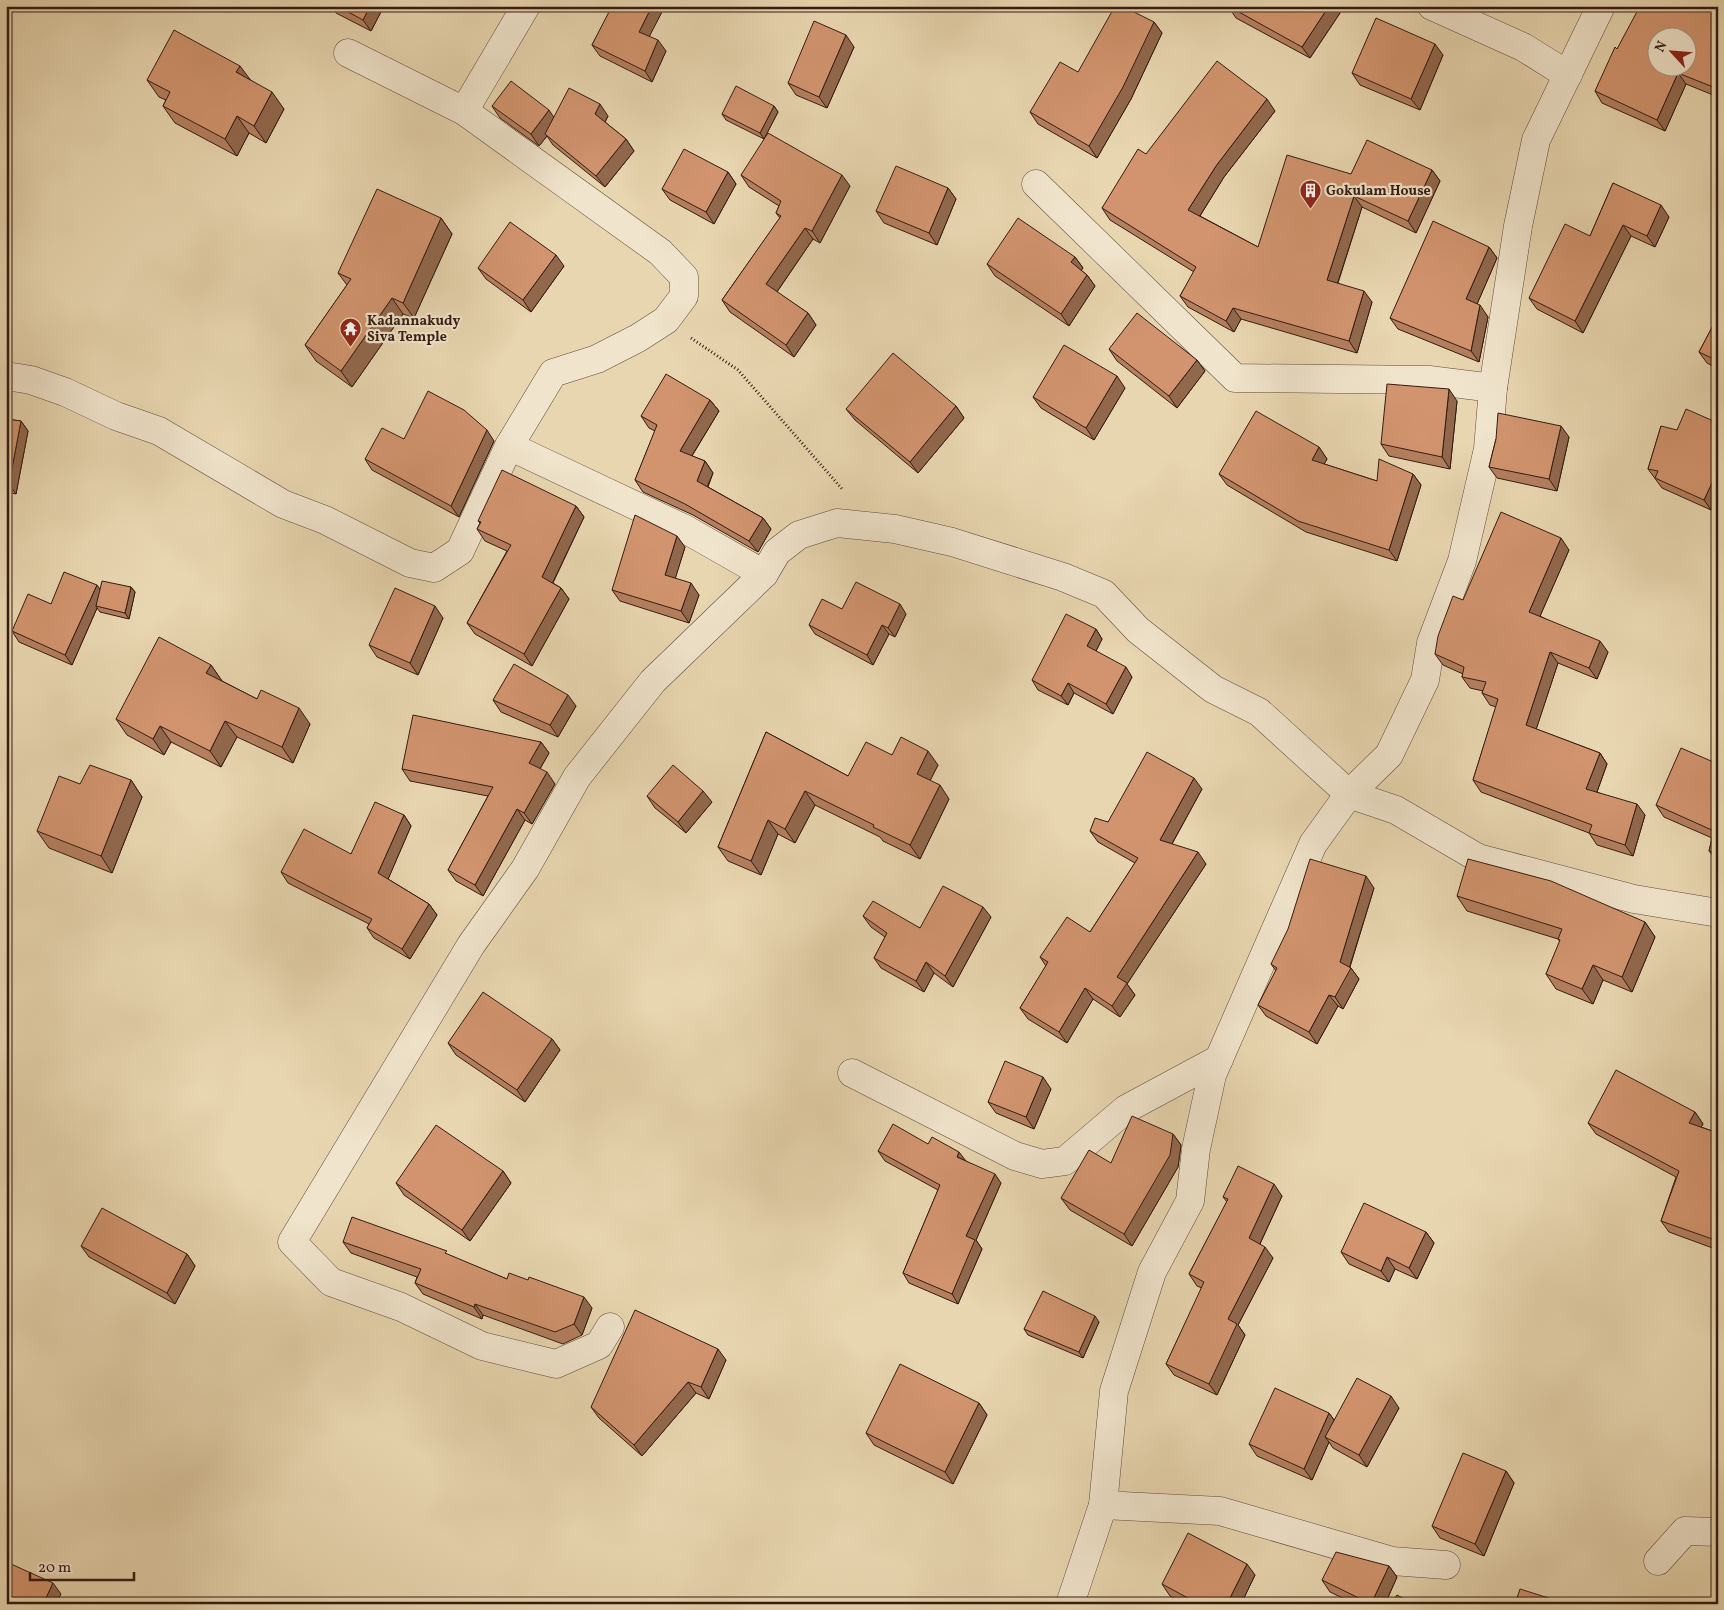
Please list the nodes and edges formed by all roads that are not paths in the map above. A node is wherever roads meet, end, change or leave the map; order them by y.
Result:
1 (526, 6) edge
2 (1432, 6) edge
3 (1601, 6) edge
4 (348, 53) dead end
5 (1568, 75) junction
6 (464, 111) junction
7 (1036, 184) dead end
8 (6, 376) edge
9 (1493, 388) junction
10 (508, 446) junction
11 (764, 574) junction
12 (1349, 794) junction
13 (1718, 913) edge
14 (1219, 1059) junction
15 (852, 1073) dead end
16 (610, 1328) dead end
17 (1103, 1505) junction
18 (1718, 1532) edge
19 (1658, 1561) dead end
20 (1446, 1565) dead end
21 (1070, 1604) edge

1 - 6 street
2 - 5 street
3 - 5 street
4 - 6 street
5 - 9 street
6 - 10 street
7 - 9 street
8 - 10 street
9 - 12 street
10 - 11 street
11 - 12 street
11 - 16 street
12 - 13 street
12 - 14 street
14 - 15 street
14 - 17 street
17 - 20 street
17 - 21 street
18 - 19 street

